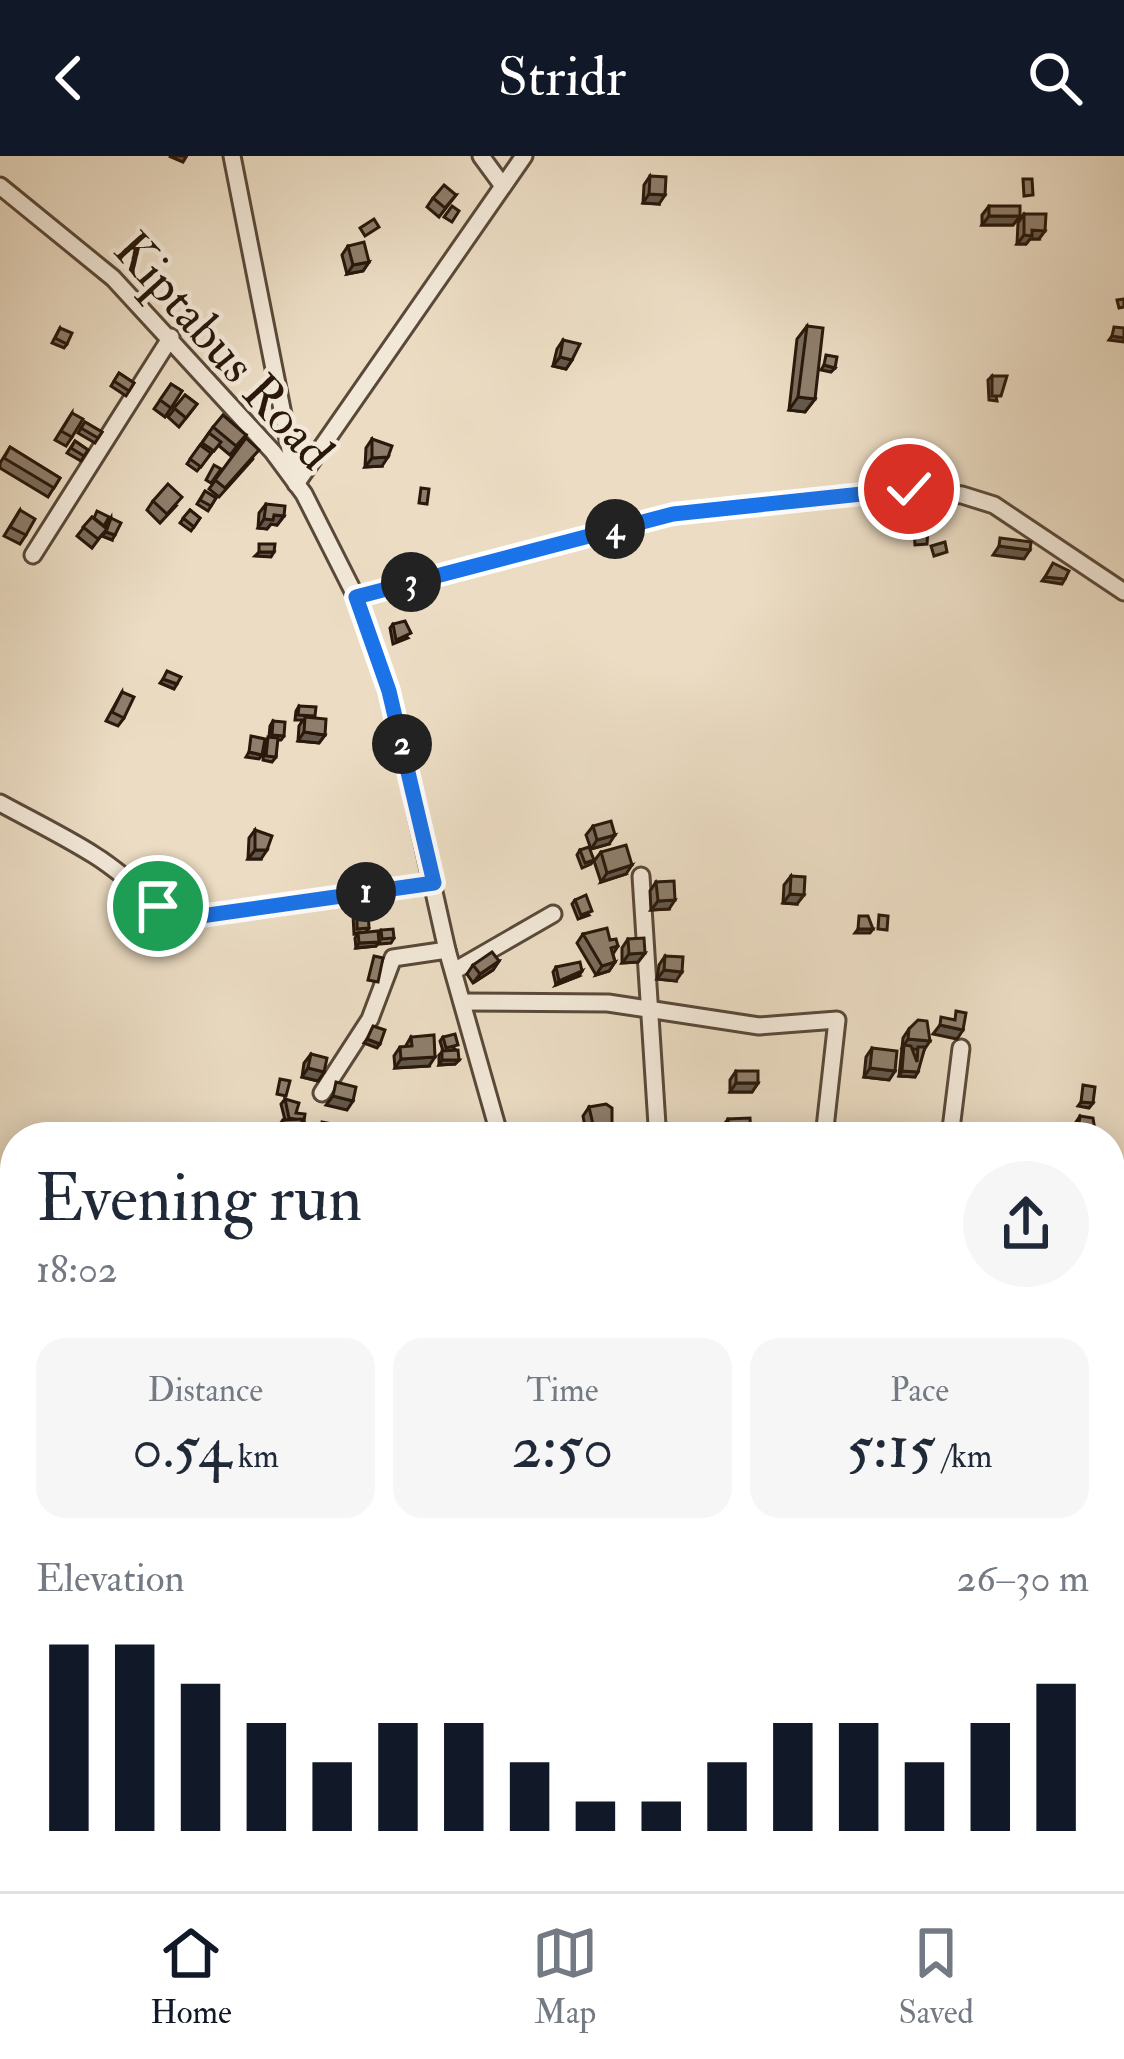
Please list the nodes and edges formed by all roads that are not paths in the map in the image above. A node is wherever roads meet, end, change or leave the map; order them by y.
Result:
1 (232, 156) edge
2 (481, 156) edge
3 (524, 156) edge
4 (0, 186) edge
5 (503, 186) junction
6 (171, 338) junction
7 (296, 484) junction
8 (33, 555) dead end
9 (1124, 592) edge
10 (356, 597) junction
11 (0, 803) edge
12 (641, 877) dead end
13 (434, 883) junction
14 (553, 914) dead end
15 (447, 950) junction
16 (454, 971) junction
17 (462, 1002) junction
18 (649, 1008) junction
19 (961, 1048) dead end
20 (322, 1093) dead end
21 (496, 1122) edge
22 (657, 1122) edge
23 (826, 1122) edge
24 (952, 1122) edge

1 - 7 street
2 - 5 street
3 - 5 street
4 - 6 street, Kiptabus Road
5 - 7 street
6 - 7 street, Kiptabus Road
6 - 8 street
7 - 10 street, Kiptabus Road
9 - 10 street
10 - 13 street, Kiptabus Road
11 - 13 street
12 - 18 street
13 - 15 street, Kiptabus Road
14 - 16 street
15 - 16 street, Kiptabus Road
15 - 20 street
16 - 17 street, Kiptabus Road
17 - 18 street
17 - 21 street, Kiptabus Road
18 - 22 street
18 - 23 street
19 - 24 street

